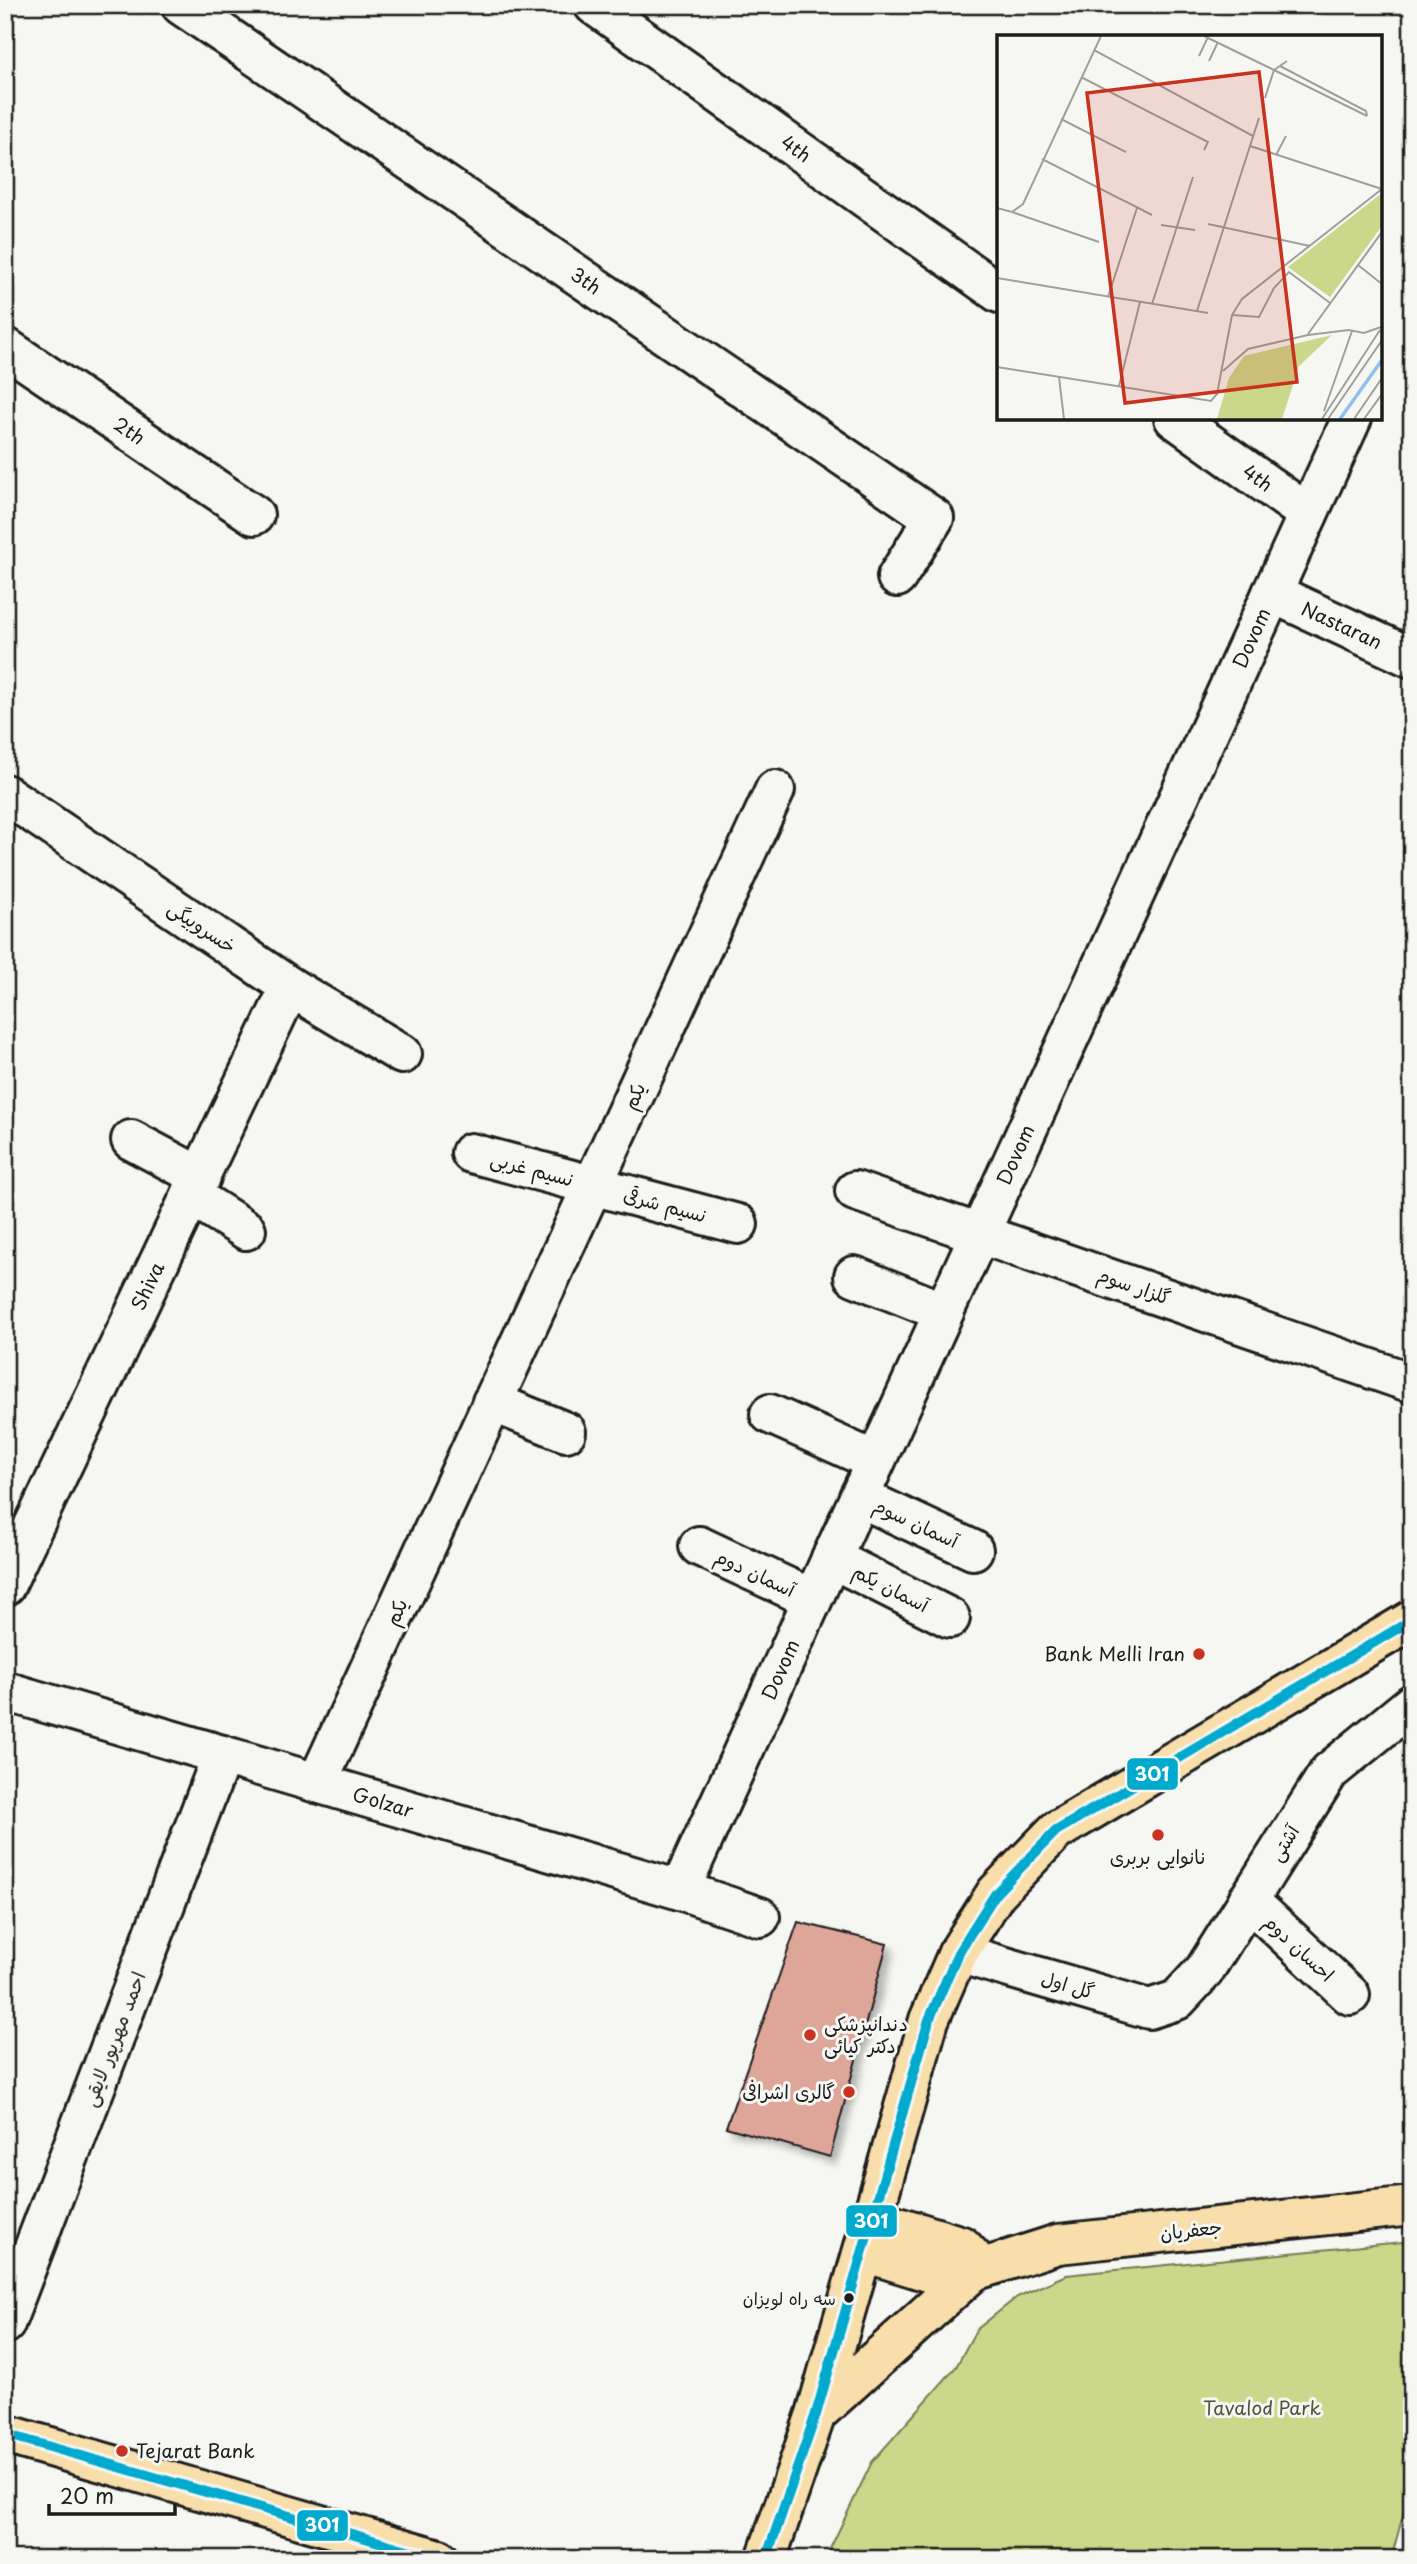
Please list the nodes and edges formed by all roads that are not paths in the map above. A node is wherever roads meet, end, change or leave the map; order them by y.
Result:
1 (181, 5) edge
2 (594, 5) edge
3 (997, 292) edge
4 (5, 347) edge
5 (1177, 420) edge
6 (1351, 420) edge
7 (1308, 514) junction
8 (254, 515) dead end
9 (897, 577) dead end
10 (1272, 593) junction
11 (1412, 658) edge
12 (775, 790) dead end
13 (5, 794) edge
14 (290, 987) junction
15 (402, 1054) dead end
16 (131, 1140) dead end
17 (471, 1153) dead end
18 (593, 1185) junction
19 (196, 1186) junction
20 (855, 1191) dead end
21 (738, 1224) dead end
22 (246, 1230) dead end
23 (980, 1233) junction
24 (854, 1276) dead end
25 (944, 1312) junction
26 (1412, 1383) edge
27 (492, 1402) junction
28 (770, 1414) dead end
29 (566, 1432) dead end
30 (875, 1461) junction
31 (859, 1497) junction
32 (699, 1546) dead end
33 (973, 1550) dead end
34 (831, 1558) junction
35 (5, 1586) edge
36 (812, 1599) junction
37 (950, 1618) dead end
38 (1412, 1620) edge
39 (5, 1692) edge
40 (1412, 1704) edge
41 (222, 1755) junction
42 (317, 1783) junction
43 (680, 1890) junction
44 (1248, 1900) junction
45 (760, 1917) dead end
46 (958, 1953) junction
47 (1350, 1995) dead end
48 (1177, 2000) joint
49 (1412, 2206) edge
50 (869, 2233) junction
51 (974, 2271) junction
52 (5, 2324) edge
53 (816, 2414) junction
54 (5, 2434) edge
55 (439, 2559) edge
56 (766, 2559) edge

1 - 9 street, 3th
2 - 3 street, 4th
4 - 8 street, 2th
5 - 7 street, 4th
6 - 7 street, Dovom
7 - 10 street, Dovom
10 - 11 street, Nastaran
10 - 23 street, Dovom
12 - 18 street, یکم
13 - 14 street, خسروبیگی
14 - 15 street, خسروبیگی
14 - 19 street, Shiva
16 - 19 street
17 - 18 street, نسیم غربی
18 - 21 street, نسیم شرقی
18 - 27 street, یکم
19 - 22 street
19 - 35 street, Shiva
20 - 23 street, گلزار سوم
23 - 25 street, Dovom
23 - 26 street, گلزار سوم
24 - 25 street
25 - 30 street, Dovom
27 - 29 street
27 - 42 street, یکم
28 - 30 street
30 - 31 street, Dovom
31 - 33 street, آسمان سوم
31 - 34 street, Dovom
32 - 36 street, آسمان دوم
34 - 36 street, Dovom
34 - 37 street, آسمان یکم
36 - 43 street, Dovom
38 - 46 main road
39 - 41 street, Golzar
40 - 44 street, آشتی
41 - 42 street, Golzar
41 - 52 street, احمد مهرپور لایقی
42 - 43 street, Golzar
43 - 45 street, Golzar
44 - 47 street, احسان دوم
44 - 48 street, آشتی
46 - 48 street, گل اول
46 - 50 main road
49 - 51 main road, جعفریان
50 - 51 main road
50 - 53 main road
51 - 53 main road
53 - 56 main road
54 - 55 main road

